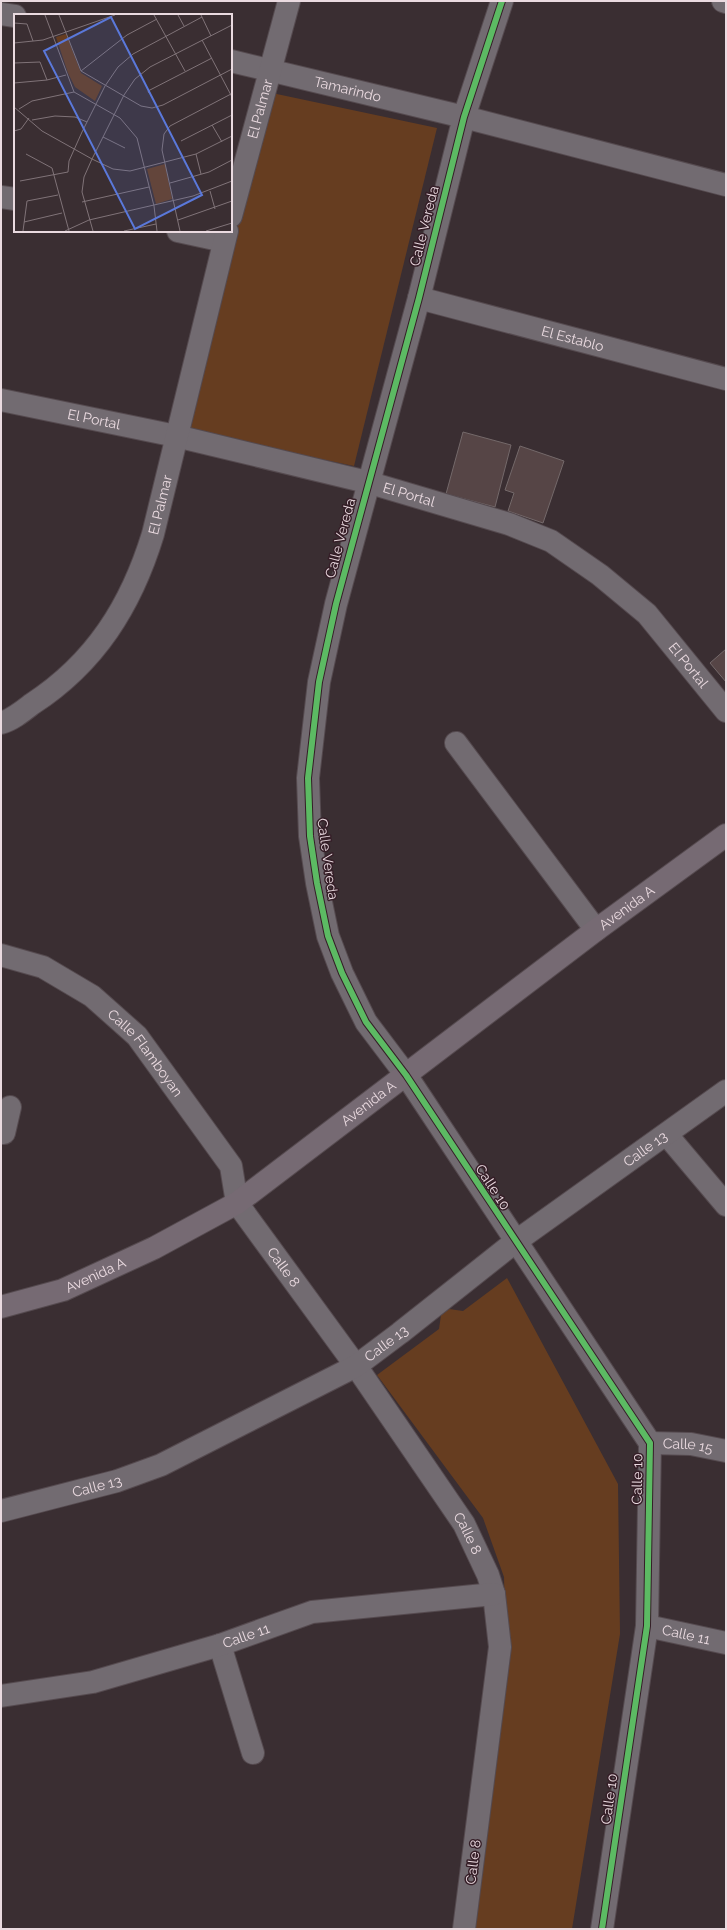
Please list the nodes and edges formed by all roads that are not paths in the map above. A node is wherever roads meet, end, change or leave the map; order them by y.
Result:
1 (289, 1) edge
2 (502, 1) edge
3 (723, 1) edge
4 (726, 2) edge
5 (1, 14) edge
6 (14, 16) edge
7 (232, 61) edge
8 (271, 70) junction
9 (464, 118) junction
10 (726, 185) edge
11 (1, 197) edge
12 (14, 199) edge
13 (232, 212) edge
14 (187, 232) edge
15 (225, 236) edge
16 (419, 298) junction
17 (726, 379) edge
18 (1, 400) edge
19 (176, 436) junction
20 (367, 482) junction
21 (726, 711) edge
22 (1, 723) edge
23 (456, 743) dead end
24 (726, 835) edge
25 (596, 930) junction
26 (1, 955) edge
27 (406, 1075) junction
28 (726, 1091) edge
29 (10, 1107) dead end
30 (1, 1133) edge
31 (667, 1135) junction
32 (237, 1203) junction
33 (726, 1205) edge
34 (515, 1242) junction
35 (1, 1307) edge
36 (356, 1366) junction
37 (650, 1443) junction
38 (726, 1451) edge
39 (1, 1512) edge
40 (494, 1594) junction
41 (647, 1626) junction
42 (726, 1643) edge
43 (220, 1645) junction
44 (1, 1696) edge
45 (253, 1753) dead end
46 (464, 1929) edge
47 (602, 1929) edge

1 - 8 street, El Palmar
2 - 9 street, Calle Vereda
3 - 4 street
5 - 6 street
7 - 8 street, Tamarindo
8 - 9 street, Tamarindo
8 - 13 street, El Palmar
9 - 10 street, Tamarindo
9 - 16 street, Calle Vereda
11 - 12 street
14 - 15 street
15 - 19 street, El Palmar
16 - 17 street, El Establo
16 - 20 street, Calle Vereda
18 - 19 street, El Portal
19 - 20 street, El Portal
19 - 22 street, El Palmar
20 - 21 street, El Portal
20 - 27 street, Calle Vereda
23 - 25 street
24 - 25 main road, Avenida A
25 - 27 main road, Avenida A
26 - 32 street, Calle Flamboyan
27 - 32 main road, Avenida A
27 - 34 street, Calle 10
28 - 31 street, Calle 13
29 - 30 street
31 - 33 street
31 - 34 street, Calle 13
32 - 35 main road, Avenida A
32 - 36 street, Calle 8
34 - 36 street, Calle 13
34 - 37 street, Calle 10
36 - 39 street, Calle 13
36 - 40 street, Calle 8
37 - 38 street, Calle 15
37 - 41 street, Calle 10
40 - 43 street, Calle 11
40 - 46 street, Calle 8
41 - 42 street, Calle 11
41 - 47 street, Calle 10
43 - 44 street, Calle 11
43 - 45 street

